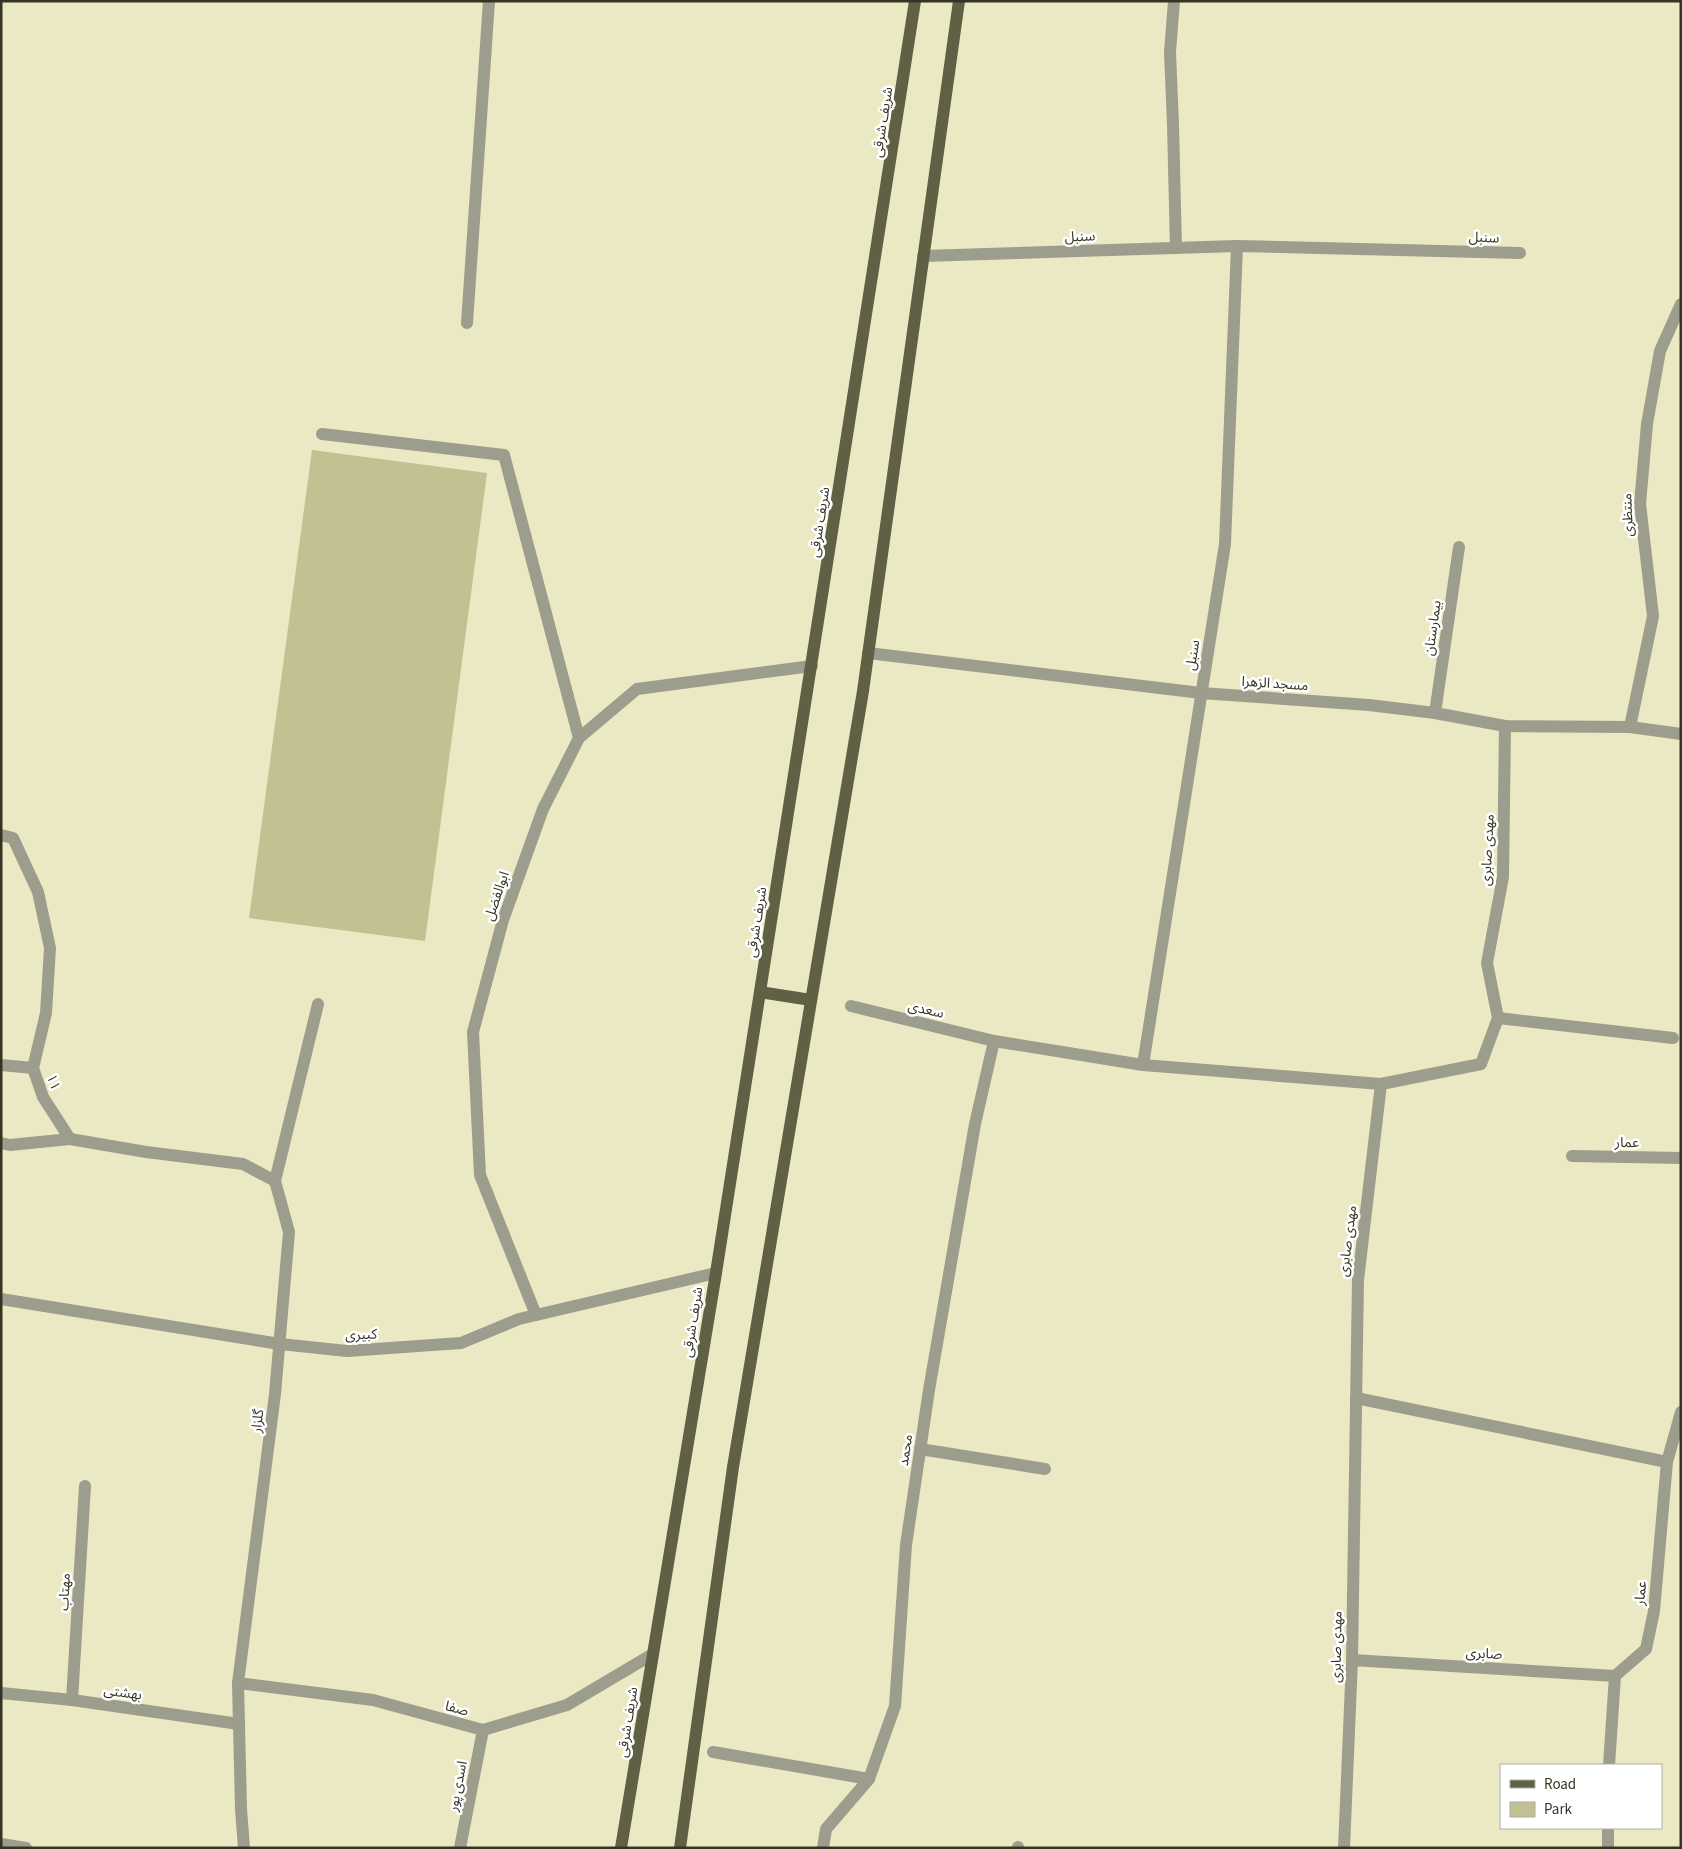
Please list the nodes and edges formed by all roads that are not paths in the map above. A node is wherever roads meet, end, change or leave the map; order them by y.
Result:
1 (488, 1) edge
2 (915, 1) edge
3 (959, 1) edge
4 (1174, 1) edge
5 (1237, 246) junction
6 (1176, 248) junction
7 (1520, 253) dead end
8 (923, 256) junction
9 (1681, 304) edge
10 (467, 323) dead end
11 (322, 434) dead end
12 (1459, 547) dead end
13 (868, 653) junction
14 (812, 666) junction
15 (1200, 693) junction
16 (1435, 713) junction
17 (1505, 726) junction
18 (1630, 727) junction
19 (1681, 734) edge
20 (579, 738) junction
21 (1, 836) edge
22 (760, 992) junction
23 (811, 1000) junction
24 (318, 1004) dead end
25 (851, 1006) dead end
26 (1498, 1018) junction
27 (1673, 1038) dead end
28 (994, 1040) junction
29 (1, 1065) edge
30 (1143, 1065) junction
31 (33, 1068) junction
32 (1381, 1084) junction
33 (70, 1139) junction
34 (1, 1143) edge
35 (1572, 1156) dead end
36 (1681, 1158) edge
37 (275, 1181) junction
38 (716, 1273) junction
39 (1, 1299) edge
40 (536, 1315) junction
41 (280, 1344) junction
42 (1356, 1398) junction
43 (1681, 1412) edge
44 (920, 1449) junction
45 (1667, 1462) junction
46 (1045, 1469) dead end
47 (85, 1486) dead end
48 (653, 1654) junction
49 (1352, 1660) junction
50 (1615, 1676) junction
51 (238, 1683) junction
52 (1, 1693) edge
53 (72, 1700) junction
54 (239, 1724) junction
55 (483, 1730) junction
56 (713, 1752) dead end
57 (1609, 1764) edge
58 (869, 1779) junction
59 (1608, 1829) edge
60 (1, 1844) edge
61 (26, 1848) edge
62 (244, 1848) edge
63 (460, 1848) edge
64 (621, 1848) edge
65 (680, 1848) edge
66 (823, 1848) edge
67 (1344, 1848) edge
68 (1608, 1848) edge

1 - 10 street
2 - 14 main road, شریف شرقی
3 - 8 main road
4 - 6 street
5 - 6 street, سنبل
5 - 7 street, سنبل
5 - 15 street, سنبل
6 - 8 street, سنبل
8 - 13 main road
9 - 18 street, منتظری
11 - 20 street
12 - 16 street, بیمارستان
13 - 15 street, مسجد الزهرا
13 - 23 main road
14 - 20 street, ابوالفضل
14 - 22 main road, شریف شرقی
15 - 16 street, مسجد الزهرا
15 - 30 street, سنبل
16 - 17 street, مسجد الزهرا
17 - 18 street, مسجد الزهرا
17 - 26 street, مهدی صابری
18 - 19 street, مسجد الزهرا
20 - 40 street, ابوالفضل
21 - 31 street, ۱۱
22 - 23 main road
22 - 38 main road, شریف شرقی
23 - 65 main road
24 - 37 street, گلزار
25 - 28 street, سعدی
26 - 27 street
26 - 32 street
28 - 30 street, سعدی
28 - 44 street, محمد
29 - 31 street
30 - 32 street, سعدی
31 - 33 street, ۱۱
32 - 42 street, مهدی صابری
33 - 34 street
33 - 37 street
35 - 36 street, عمار
37 - 41 street, گلزار
38 - 40 street, کبیری
38 - 48 main road, شریف شرقی
39 - 41 street, کبیری
40 - 41 street, کبیری
41 - 51 street, گلزار
42 - 45 street
42 - 49 street, مهدی صابری
43 - 45 street, عمار
44 - 46 street
44 - 58 street, محمد
45 - 50 street, عمار
47 - 53 street, مهتاب
48 - 55 street, صفا
48 - 64 main road, شریف شرقی
49 - 50 street, صابری
49 - 67 street, مهدی صابری
50 - 57 street
51 - 54 street, گلزار
51 - 55 street, صفا
52 - 53 street, بهشتی
53 - 54 street, بهشتی
54 - 62 street, گلزار
55 - 63 street, اسدی پور
56 - 58 street
58 - 66 street, محمد
59 - 68 street
60 - 61 street

